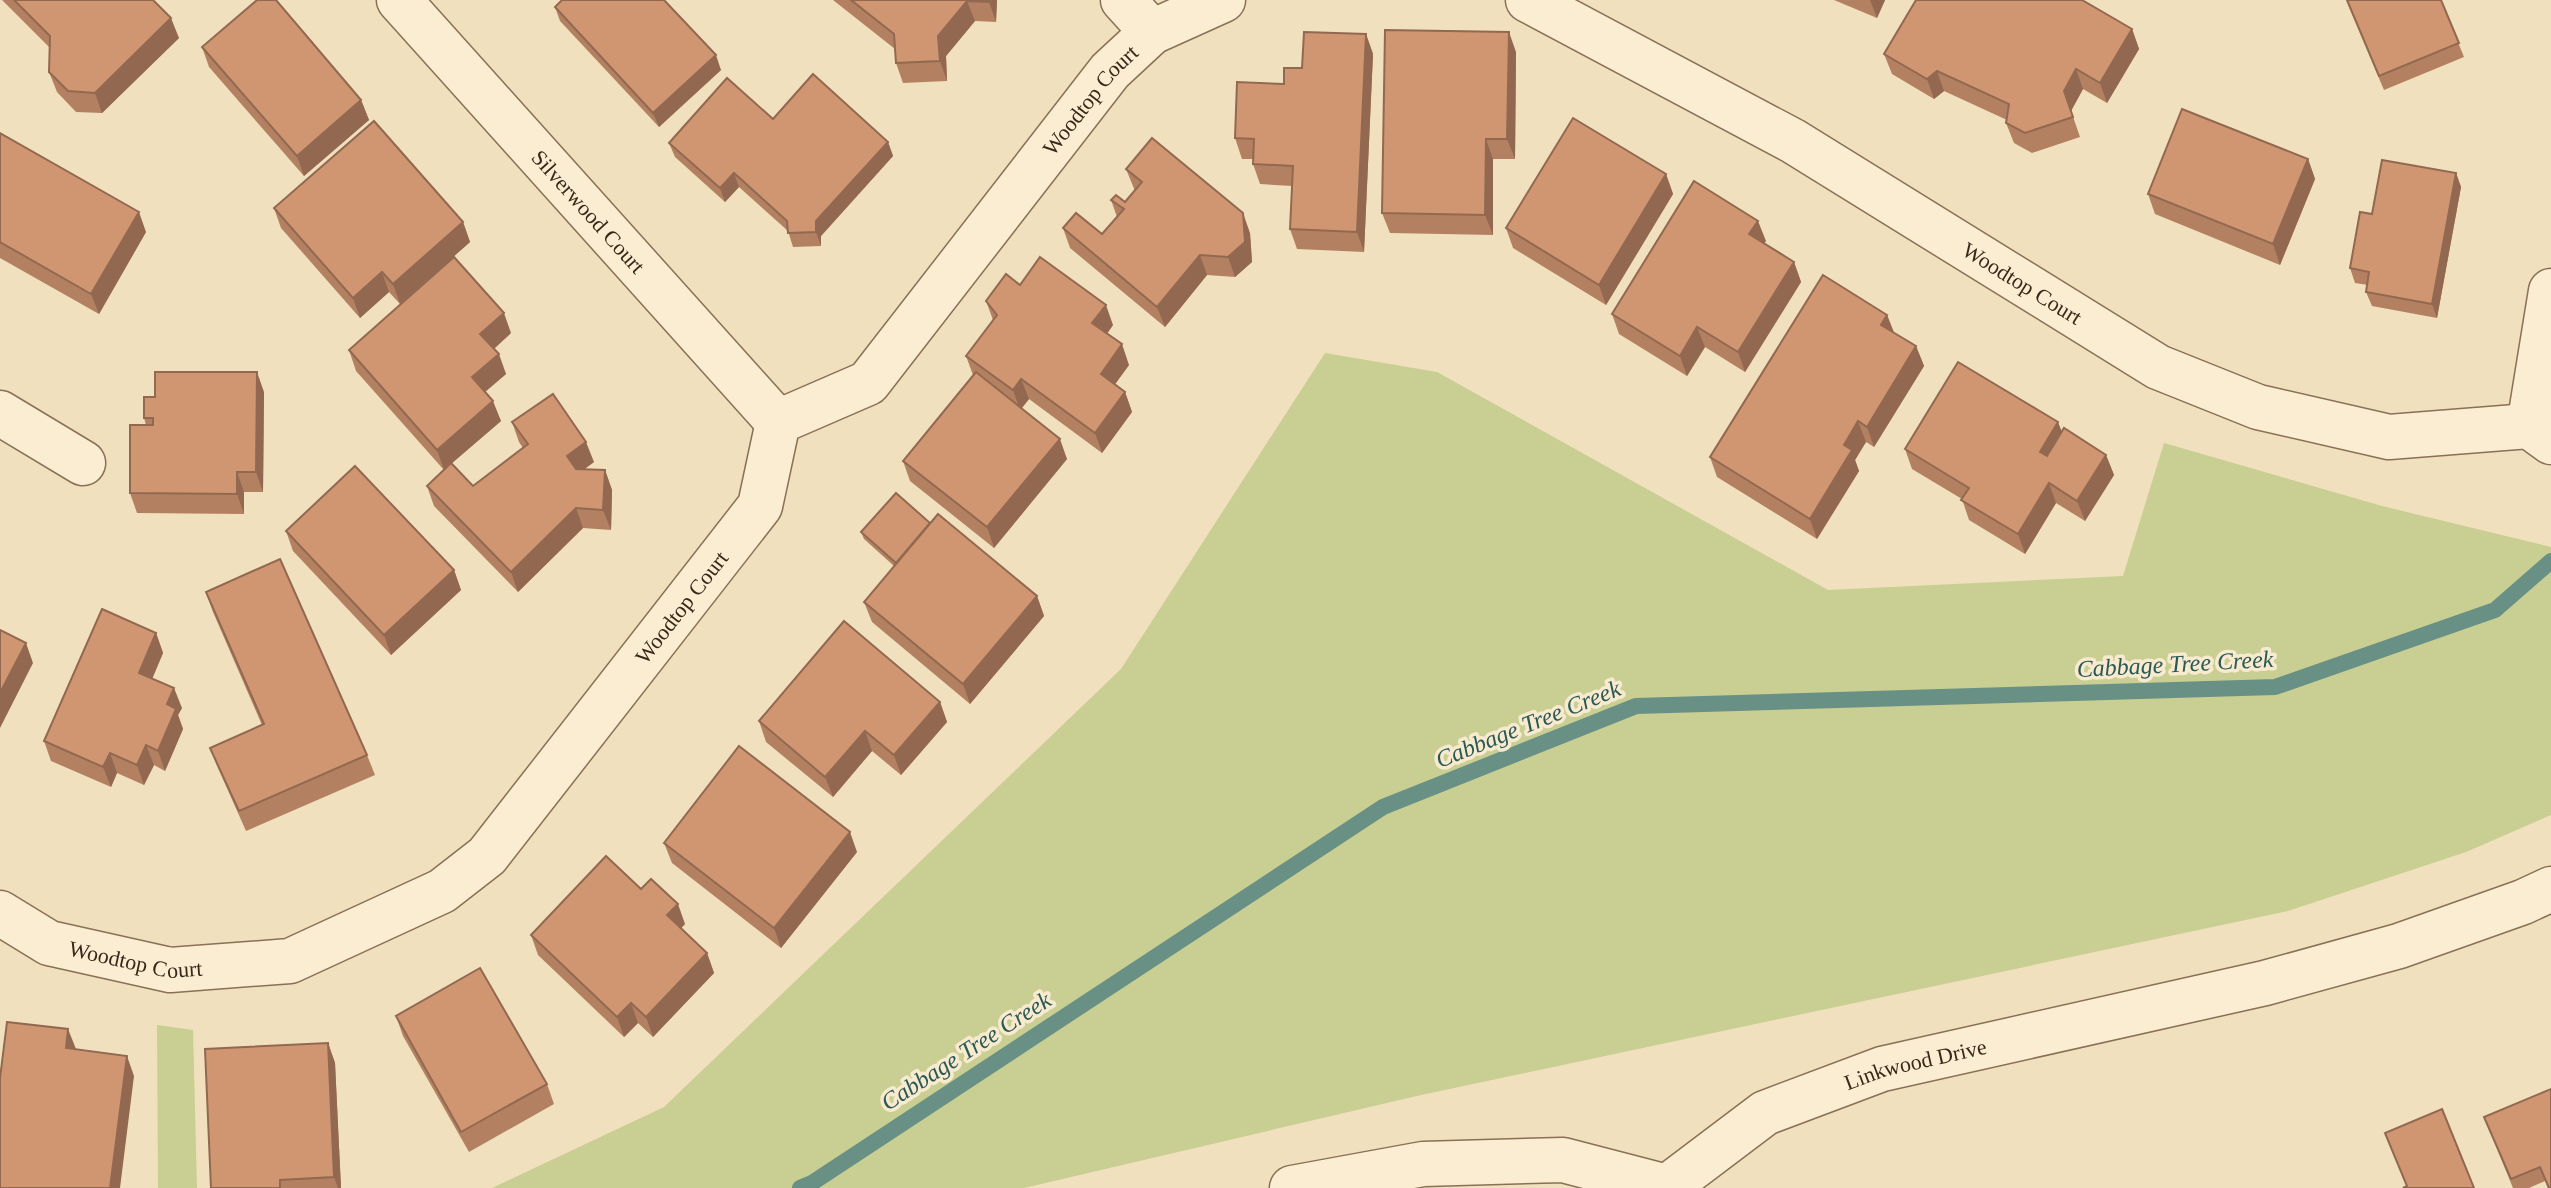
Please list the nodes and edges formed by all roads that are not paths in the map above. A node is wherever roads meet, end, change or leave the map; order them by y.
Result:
1 (399, 0) edge
2 (1123, 0) edge
3 (1223, 0) edge
4 (1528, 0) edge
5 (1152, 32) junction
6 (2551, 291) edge
7 (0, 413) edge
8 (778, 422) junction
9 (2540, 434) edge
10 (83, 463) dead end
11 (2551, 889) edge
12 (0, 913) edge
13 (1292, 1188) edge

1 - 8 street, Silverwood Court
2 - 5 street
3 - 5 street, Woodtop Court
4 - 9 street, Woodtop Court
5 - 8 street, Woodtop Court
6 - 9 street
7 - 10 street
8 - 12 street, Woodtop Court
11 - 13 street, Linkwood Drive

